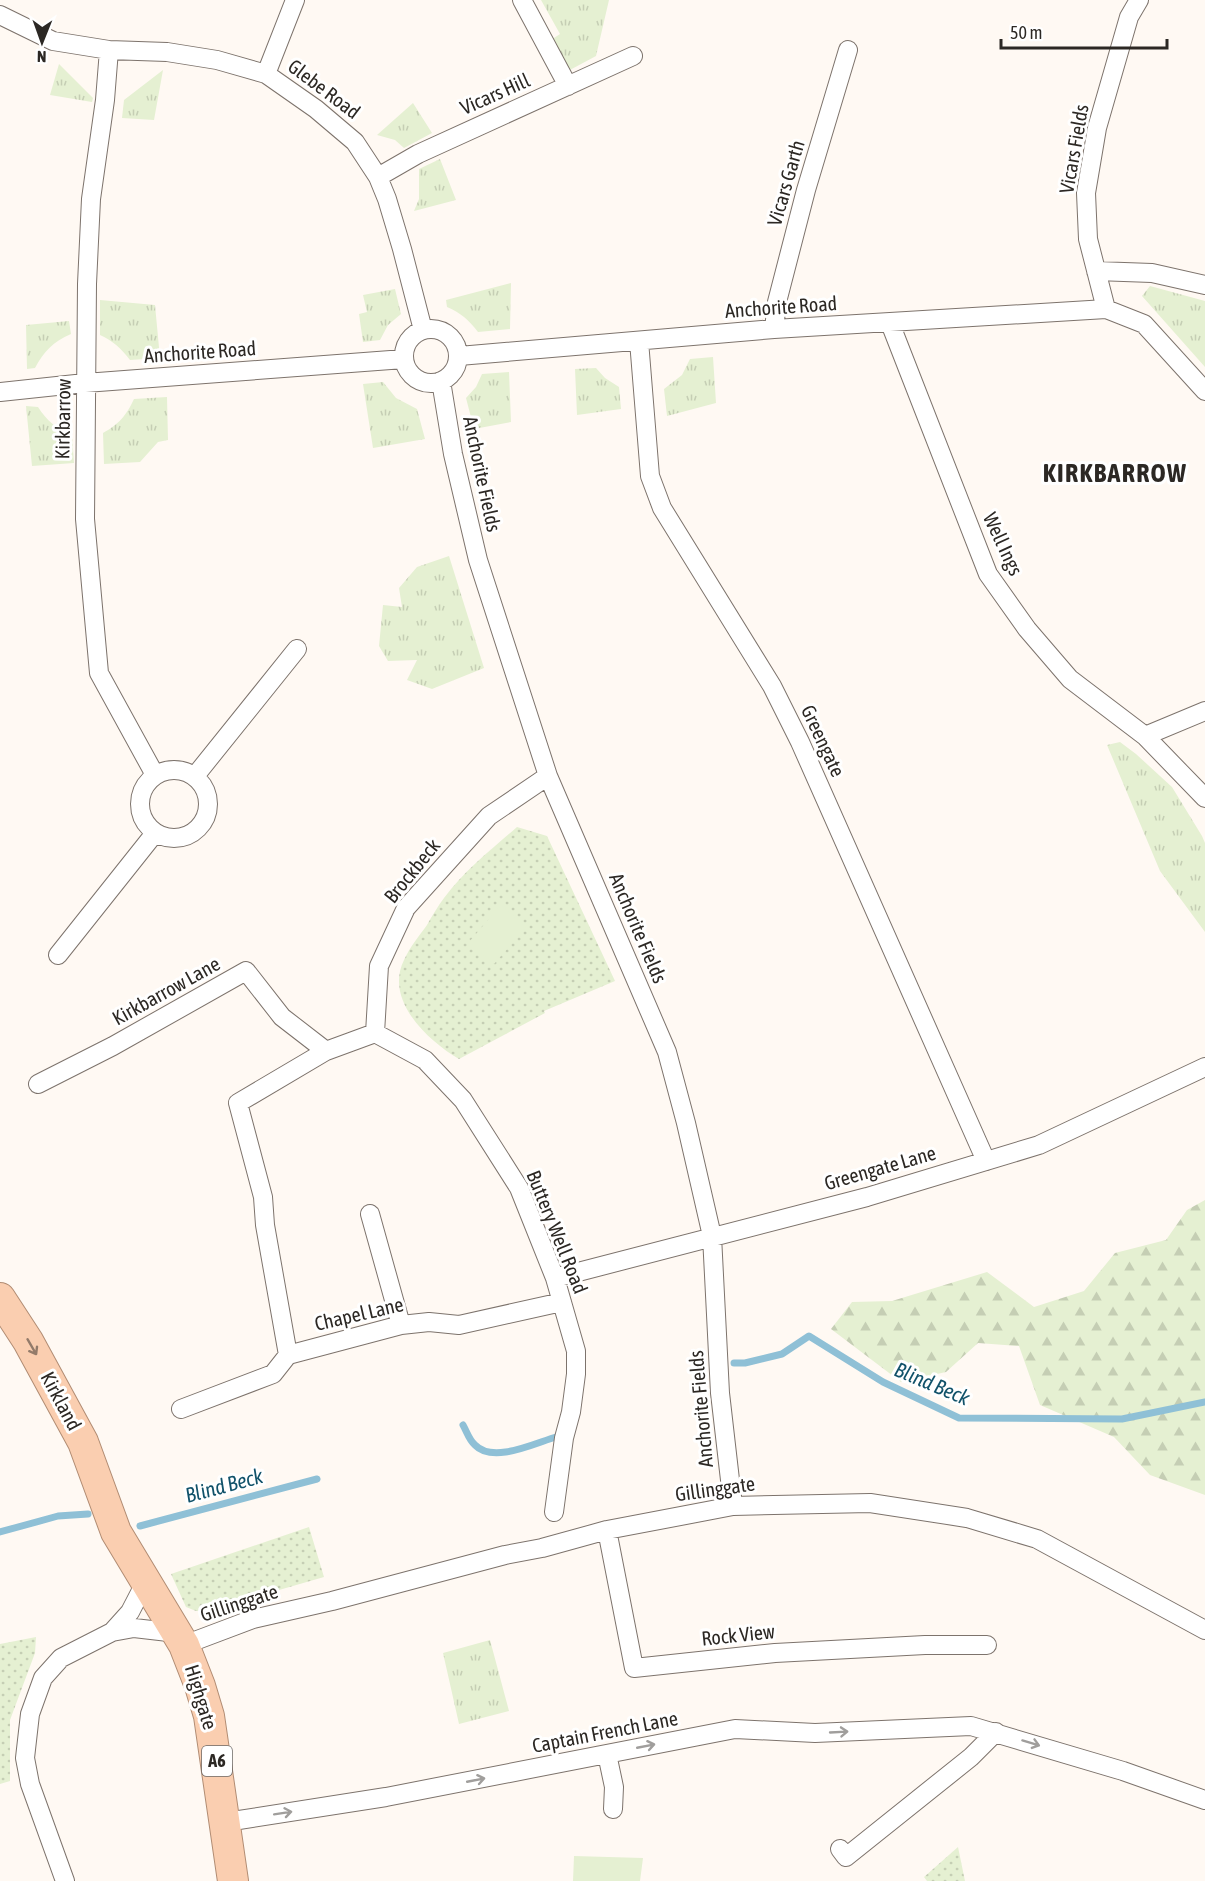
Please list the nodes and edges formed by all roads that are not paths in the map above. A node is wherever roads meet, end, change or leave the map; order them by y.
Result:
1 (296, 0) edge
2 (522, 0) edge
3 (1139, 0) edge
4 (0, 15) edge
5 (109, 50) junction
6 (848, 50) dead end
7 (633, 56) dead end
8 (266, 74) junction
9 (568, 86) junction
10 (378, 177) junction
11 (1096, 271) junction
12 (1205, 285) edge
13 (1106, 309) junction
14 (890, 323) junction
15 (423, 330) junction
16 (774, 330) junction
17 (639, 341) junction
18 (459, 356) junction
19 (404, 359) junction
20 (441, 381) junction
21 (85, 382) junction
22 (1205, 391) edge
23 (0, 392) edge
24 (297, 649) dead end
25 (1205, 711) edge
26 (1145, 736) junction
27 (155, 775) junction
28 (195, 776) junction
29 (548, 776) junction
30 (1205, 798) edge
31 (155, 833) junction
32 (58, 955) dead end
33 (375, 1033) junction
34 (326, 1051) junction
35 (1205, 1067) edge
36 (38, 1084) dead end
37 (986, 1161) junction
38 (370, 1214) dead end
39 (712, 1236) junction
40 (555, 1278) junction
41 (0, 1298) edge
42 (562, 1302) junction
43 (401, 1325) junction
44 (288, 1355) junction
45 (181, 1409) dead end
46 (733, 1506) junction
47 (554, 1512) dead end
48 (112, 1522) joint
49 (607, 1530) junction
50 (146, 1583) junction
51 (1205, 1630) edge
52 (112, 1632) junction
53 (181, 1639) junction
54 (987, 1645) dead end
55 (996, 1732) junction
56 (607, 1754) junction
57 (1205, 1800) edge
58 (613, 1809) dead end
59 (226, 1822) junction
60 (840, 1849) dead end
61 (59, 1879) edge
62 (233, 1881) edge

1 - 8 street
2 - 9 street
3 - 11 street, Vicars Fields
4 - 5 street, Glebe Road
5 - 8 street, Glebe Road
5 - 21 street, Kirkbarrow
6 - 16 street, Vicars Garth
7 - 9 street, Vicars Hill
8 - 10 street, Glebe Road
9 - 10 street, Vicars Hill
10 - 15 street, Glebe Road
11 - 12 street
11 - 13 street, Vicars Fields
13 - 14 street, Anchorite Road
13 - 22 street
14 - 16 street, Anchorite Road
14 - 26 street, Well Ings
15 - 18 street
15 - 19 street
16 - 17 street, Anchorite Road
17 - 18 street, Anchorite Road
17 - 37 street, Greengate
18 - 20 street
19 - 20 street
19 - 21 street, Anchorite Road
20 - 29 street, Anchorite Fields
21 - 23 street, Anchorite Road
21 - 27 street, Kirkbarrow
24 - 28 street
25 - 26 street
26 - 30 street, Well Ings
27 - 28 street
27 - 31 street
28 - 31 street
29 - 33 street, Brockbeck
29 - 39 street, Anchorite Fields
31 - 32 street
33 - 34 street
33 - 40 street, Buttery Well Road
34 - 36 street, Kirkbarrow Lane
34 - 44 street
35 - 37 street, Greengate Lane
37 - 39 street, Greengate Lane
38 - 43 street
39 - 40 street, Greengate Lane
39 - 46 street, Anchorite Fields
40 - 42 street, Buttery Well Road
41 -> 48 highway, Kirkland / A6
42 - 43 street, Chapel Lane
42 - 47 street, Buttery Well Road
43 - 44 street, Chapel Lane
44 - 45 street
46 - 49 street, Gillinggate
46 - 51 street, Gillinggate
48 - 50 highway, Highgate / A6
49 - 53 street, Gillinggate
49 - 54 street, Rock View
50 - 52 street
50 - 53 highway, Highgate / A6
52 - 53 street
52 - 61 street
53 - 59 highway, Highgate / A6
56 -> 55 street, Captain French Lane
55 -> 57 street, Captain French Lane
55 - 60 street
56 - 58 street
59 -> 56 street, Captain French Lane
59 - 62 highway, Highgate / A6

